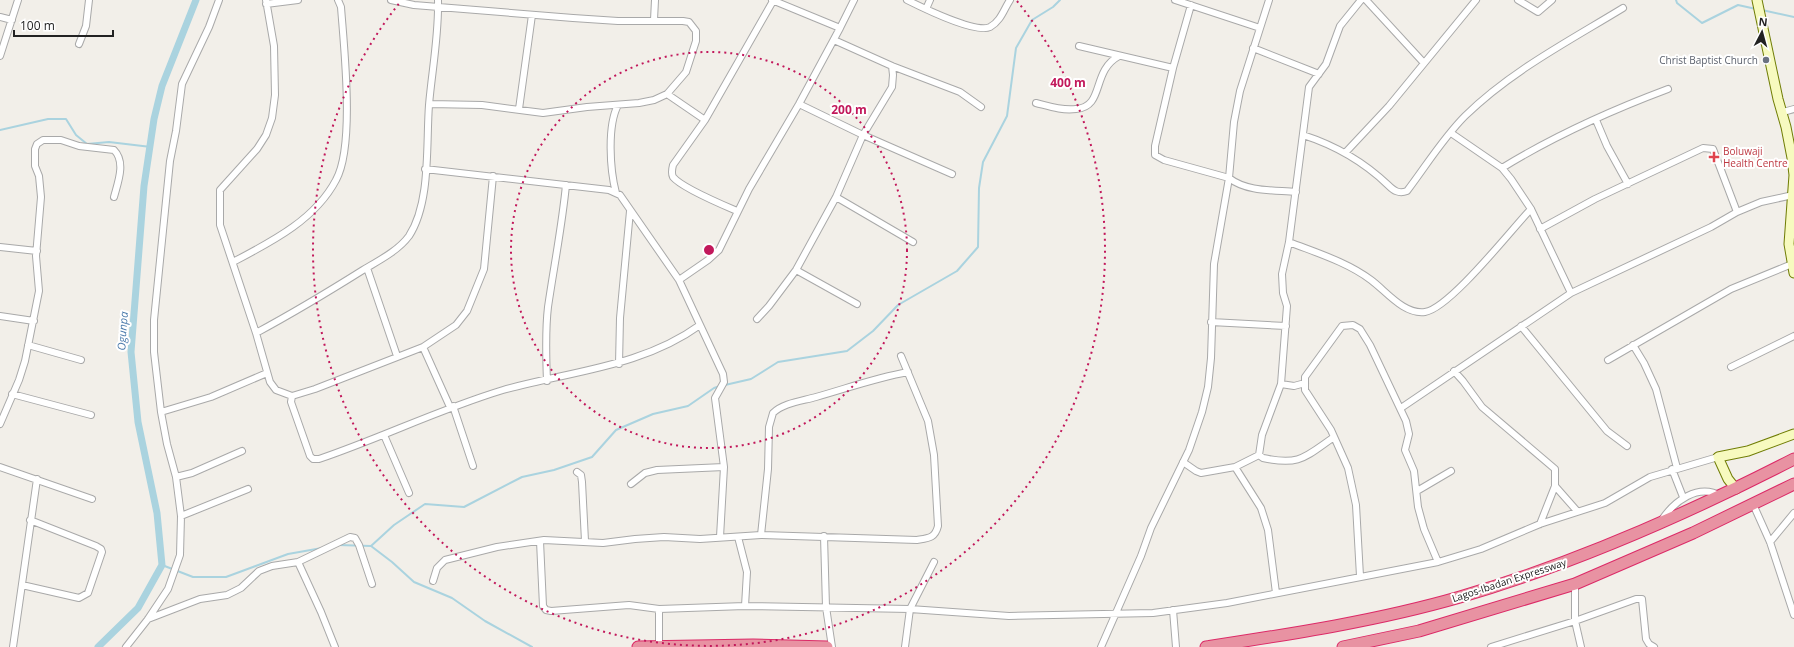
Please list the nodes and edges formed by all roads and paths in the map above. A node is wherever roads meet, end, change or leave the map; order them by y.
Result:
1 (18, 0) edge
2 (89, 0) edge
3 (219, 0) edge
4 (298, 0) edge
5 (338, 0) edge
6 (391, 0) edge
7 (655, 0) edge
8 (773, 0) edge
9 (854, 0) edge
10 (907, 0) edge
11 (930, 0) edge
12 (1010, 0) edge
13 (1175, 0) edge
14 (1269, 0) edge
15 (1361, 0) edge
16 (1366, 0) edge
17 (1476, 0) edge
18 (1518, 0) edge
19 (1552, 0) edge
20 (1757, 0) edge
21 (266, 2) edge
22 (438, 3) edge
23 (1191, 5) junction
24 (1623, 8) dead end
25 (926, 9) junction
26 (532, 15) junction
27 (0, 17) edge
28 (12, 20) junction
29 (654, 20) junction
30 (840, 28) junction
31 (1260, 28) junction
32 (834, 40) junction
33 (79, 44) dead end
34 (1078, 46) dead end
35 (1253, 48) junction
36 (0, 56) edge
37 (1119, 56) junction
38 (1423, 62) junction
39 (892, 66) junction
40 (1173, 68) junction
41 (1319, 74) junction
42 (1668, 89) dead end
43 (667, 94) junction
44 (1036, 103) dead end
45 (430, 104) junction
46 (799, 104) junction
47 (618, 105) junction
48 (981, 108) dead end
49 (519, 109) junction
50 (1794, 109) edge
51 (1783, 112) junction
52 (705, 120) junction
53 (1596, 120) junction
54 (1450, 133) junction
55 (862, 134) junction
56 (1303, 136) junction
57 (1345, 153) junction
58 (1502, 168) junction
59 (425, 169) junction
60 (952, 174) dead end
61 (493, 176) junction
62 (1229, 178) junction
63 (1628, 184) junction
64 (566, 185) junction
65 (616, 192) junction
66 (1296, 192) junction
67 (1793, 194) junction
68 (114, 197) dead end
69 (836, 197) junction
70 (1531, 209) junction
71 (737, 211) junction
72 (630, 212) junction
73 (1737, 212) junction
74 (1792, 227) edge
75 (1540, 229) junction
76 (913, 242) dead end
77 (1289, 242) junction
78 (0, 247) edge
79 (37, 251) junction
80 (233, 262) junction
81 (367, 268) junction
82 (1793, 269) edge
83 (796, 270) junction
84 (679, 280) junction
85 (1571, 294) junction
86 (858, 304) dead end
87 (0, 316) edge
88 (757, 319) dead end
89 (34, 321) junction
90 (1211, 322) junction
91 (700, 324) junction
92 (1286, 326) junction
93 (1521, 326) junction
94 (256, 333) junction
95 (1794, 336) edge
96 (28, 345) junction
97 (1632, 346) junction
98 (423, 347) junction
99 (396, 356) junction
100 (902, 356) dead end
101 (81, 360) dead end
102 (1608, 360) dead end
103 (619, 364) junction
104 (1731, 368) dead end
105 (1454, 371) junction
106 (908, 372) junction
107 (267, 373) junction
108 (547, 381) junction
109 (1305, 383) junction
110 (1281, 384) junction
111 (12, 394) junction
112 (292, 396) junction
113 (451, 407) junction
114 (1401, 408) junction
115 (161, 412) junction
116 (91, 415) dead end
117 (0, 424) edge
118 (1794, 434) edge
119 (384, 435) junction
120 (1334, 437) junction
121 (1627, 446) dead end
122 (242, 451) dead end
123 (1260, 455) junction
124 (1718, 457) junction
125 (1794, 459) edge
126 (1183, 462) junction
127 (473, 466) dead end
128 (0, 467) edge
129 (1235, 467) junction
130 (724, 468) junction
131 (1674, 469) junction
132 (1451, 471) dead end
133 (577, 472) dead end
134 (176, 477) junction
135 (37, 479) junction
136 (631, 484) dead end
137 (1794, 484) edge
138 (1555, 486) junction
139 (248, 489) dead end
140 (1736, 489) junction
141 (1417, 491) junction
142 (410, 493) dead end
143 (1721, 496) junction
144 (1683, 497) junction
145 (92, 499) dead end
146 (1753, 504) junction
147 (1578, 511) junction
148 (1794, 513) edge
149 (181, 516) junction
150 (30, 520) junction
151 (1540, 524) junction
152 (1658, 526) junction
153 (761, 535) junction
154 (824, 536) junction
155 (720, 537) junction
156 (738, 537) junction
157 (540, 542) junction
158 (585, 542) junction
159 (1770, 542) junction
160 (298, 562) junction
161 (934, 562) dead end
162 (1438, 562) junction
163 (1360, 576) junction
164 (433, 581) dead end
165 (372, 584) dead end
166 (1575, 584) junction
167 (22, 585) junction
168 (1276, 593) junction
169 (745, 606) junction
170 (826, 607) junction
171 (659, 609) junction
172 (910, 609) junction
173 (1173, 610) junction
174 (1115, 614) junction
175 (1794, 615) edge
176 (148, 620) junction
177 (1575, 621) junction
178 (1515, 640) junction
179 (659, 646) junction
180 (1648, 646) edge
181 (13, 647) edge
182 (126, 647) edge
183 (335, 647) edge
184 (638, 647) edge
185 (827, 647) edge
186 (832, 647) edge
187 (905, 647) edge
188 (1101, 647) edge
189 (1176, 647) edge
190 (1206, 647) edge
191 (1344, 647) edge
192 (1491, 647) edge
193 (1517, 647) edge
194 (1581, 647) edge

1 - 28 street
2 - 33 street
3 - 115 street
4 - 21 street
5 - 80 street
6 - 22 street
7 - 29 street
8 - 30 street
8 - 52 street
9 - 30 street
10 - 25 street
11 - 25 street
12 - 25 street
13 - 23 street
14 - 31 street
15 - 41 street
16 - 38 street
17 - 38 street
18 - 19 street
20 - 51 street
21 - 80 street
22 - 26 street
22 - 45 street
23 - 31 street
23 - 40 street
24 - 54 street
26 - 29 street
26 - 49 street
27 - 28 street
28 - 36 street
29 - 43 street
30 - 32 street
31 - 35 street
32 - 39 street
32 - 46 street
34 - 37 street
35 - 41 street
35 - 62 street
37 - 40 street
37 - 44 street
38 - 57 street
39 - 48 street
39 - 55 street
40 - 62 street
41 - 56 street
42 - 53 street
43 - 47 street
43 - 52 street
45 - 49 street
45 - 59 street
46 - 55 street
46 - 71 street
47 - 49 street
47 - 65 street
50 - 51 street
51 - 67 street
52 - 71 street
53 - 58 street
53 - 63 street
54 - 57 street
54 - 58 street
55 - 60 street
55 - 69 street
56 - 57 street
56 - 66 street
58 - 70 street
59 - 61 street
59 - 81 street
61 - 64 street
61 - 98 street
62 - 66 street
62 - 90 street
63 - 73 street
63 - 75 street
64 - 65 street
64 - 108 street
65 - 72 street
66 - 77 street
67 - 73 street
67 - 74 street
68 - 79 street
69 - 76 street
69 - 83 street
70 - 75 street
70 - 77 street
71 - 84 street
72 - 84 street
72 - 103 street
73 - 85 street
74 - 82 street
75 - 85 street
77 - 92 street
78 - 79 street
79 - 89 street
80 - 94 street
81 - 94 street
81 - 99 street
82 - 97 street
83 - 86 street
83 - 88 street
84 - 91 street
85 - 93 street
87 - 89 street
89 - 96 street
90 - 92 street
90 - 126 street
91 - 103 street
91 - 130 street
92 - 110 street
93 - 105 street
93 - 121 street
94 - 107 street
95 - 104 street
96 - 101 street
96 - 111 street
97 - 102 street
97 - 131 street
98 - 99 street
98 - 113 street
99 - 112 street
100 - 106 street
103 - 108 street
105 - 114 street
105 - 138 street
106 - 153 street
106 - 154 street
107 - 112 street
107 - 115 street
108 - 113 street
109 - 110 street
109 - 114 street
109 - 120 street
110 - 123 street
111 - 116 street
111 - 117 street
112 - 119 street
113 - 119 street
113 - 127 street
114 - 141 street
115 - 134 street
118 - 124 street
119 - 142 street
120 - 123 street
120 - 163 street
122 - 134 street
123 - 129 street
124 - 131 street
124 - 140 street
125 - 140 highway, Lagos-Ibadan Expressway
126 - 129 street
126 - 174 street
128 - 135 street
129 - 168 street
130 - 136 street
130 - 155 street
131 - 144 street
131 - 147 street
132 - 141 street
133 - 158 street
134 - 149 street
135 - 145 street
135 - 150 street
137 - 146 highway
138 - 147 street
138 - 151 street
139 - 149 street
140 - 143 highway, Lagos-Ibadan Expressway
141 - 162 street
143 - 144 street
143 - 152 highway, Lagos-Ibadan Expressway
144 - 152 street
146 - 159 street
146 - 166 highway
147 - 151 street
148 - 159 street
149 - 176 street
150 - 167 street
150 - 167 street
151 - 162 street
152 - 190 highway, Lagos-Ibadan Expressway
153 - 154 street
153 - 156 street
154 - 170 street
155 - 156 street
155 - 158 street
156 - 169 street
157 - 158 street
157 - 164 street
157 - 171 street
159 - 175 street
160 - 165 street
160 - 176 street
160 - 183 street
161 - 172 street
162 - 163 street
163 - 168 street
166 - 177 street
166 - 191 highway
167 - 181 street
168 - 173 street
169 - 170 street
169 - 171 street
170 - 172 street
170 - 186 street
171 - 179 street
172 - 174 street
172 - 187 street
173 - 174 street
173 - 189 street
174 - 188 street
176 - 182 street
177 - 178 street
177 - 180 street
177 - 194 street
178 - 192 street
178 - 193 street
179 - 184 highway
179 - 185 highway

